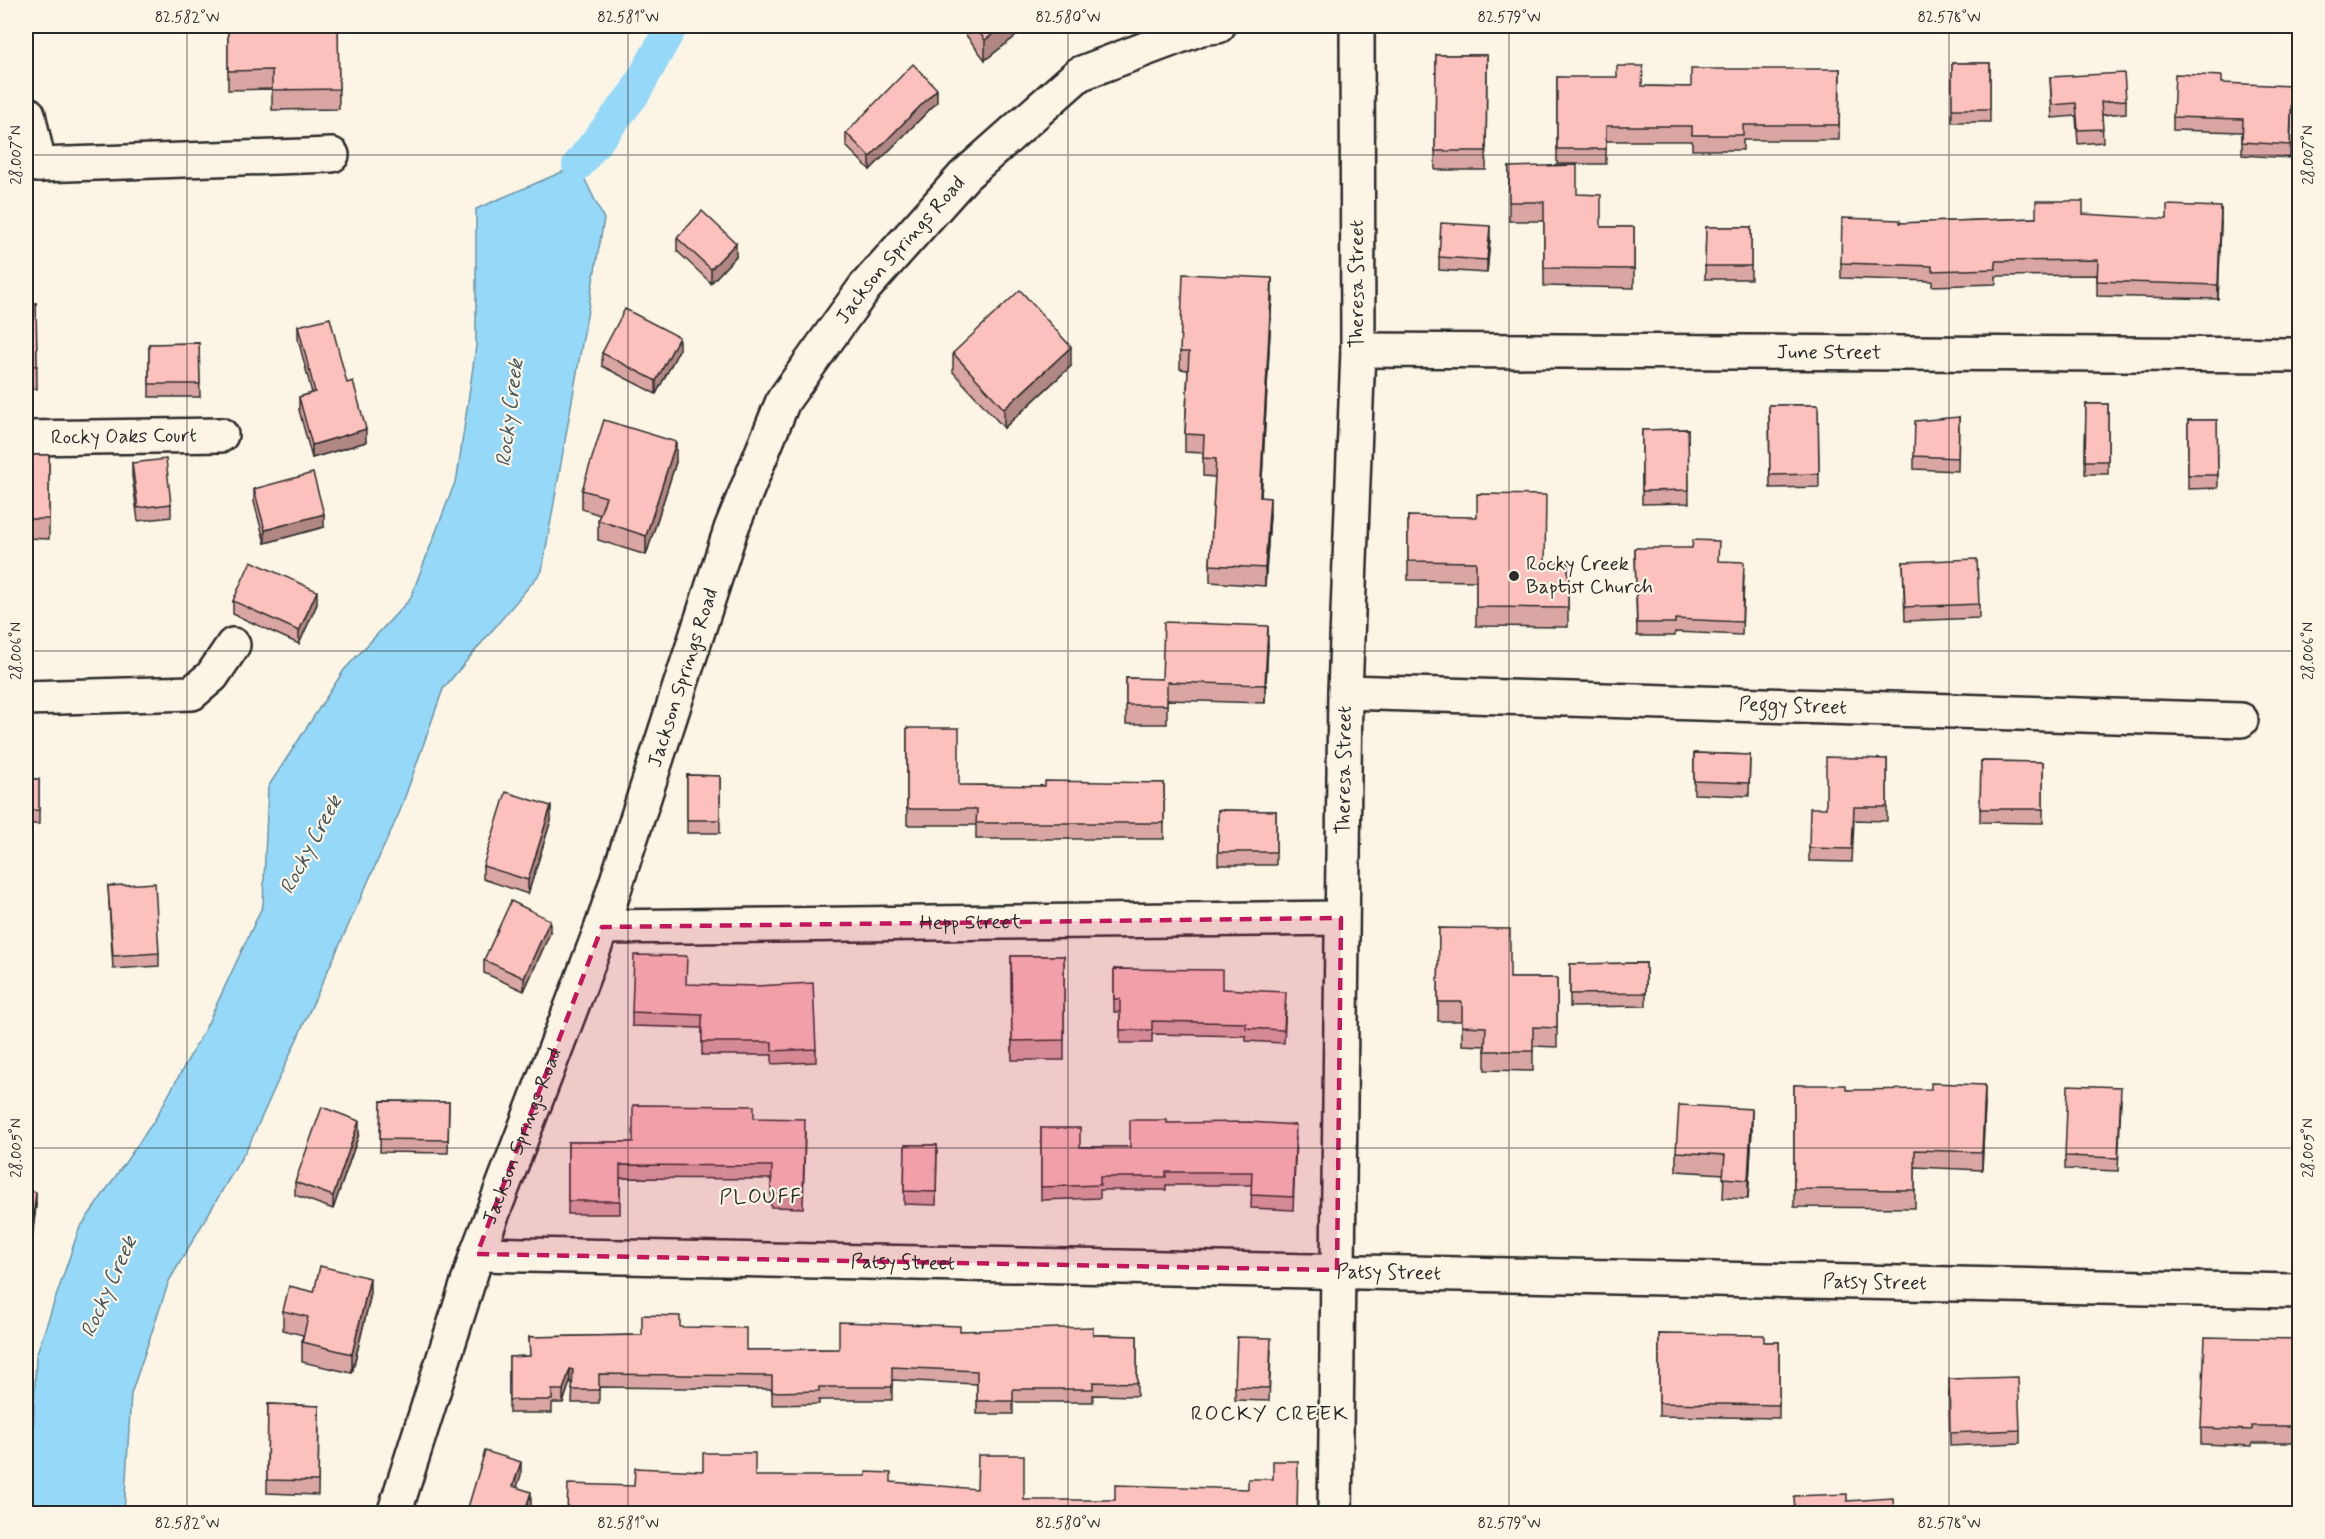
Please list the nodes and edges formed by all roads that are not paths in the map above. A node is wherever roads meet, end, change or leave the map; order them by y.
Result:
1 (1218, 26) edge
2 (1357, 26) edge
3 (26, 113) edge
4 (332, 156) dead end
5 (32, 165) edge
6 (1358, 350) junction
7 (2300, 355) edge
8 (220, 435) dead end
9 (26, 438) edge
10 (233, 645) dead end
11 (1345, 692) junction
12 (26, 698) edge
13 (2241, 720) dead end
14 (1341, 918) junction
15 (602, 927) junction
16 (477, 1254) junction
17 (1337, 1270) junction
18 (2300, 1291) edge
19 (394, 1514) edge
20 (1335, 1514) edge

1 - 15 street, Jackson Springs Road
2 - 6 street, Theresa Street
3 - 5 street
4 - 5 street
6 - 7 street, June Street
6 - 11 street, Theresa Street
8 - 9 street, Rocky Oaks Court
10 - 12 street
11 - 13 street, Peggy Street
11 - 14 street, Theresa Street
14 - 15 street, Hepp Street
14 - 17 street, Theresa Street
15 - 16 street, Jackson Springs Road
16 - 17 street, Patsy Street
16 - 19 street, Jackson Springs Road
17 - 18 street, Patsy Street
17 - 20 street, Theresa Street

